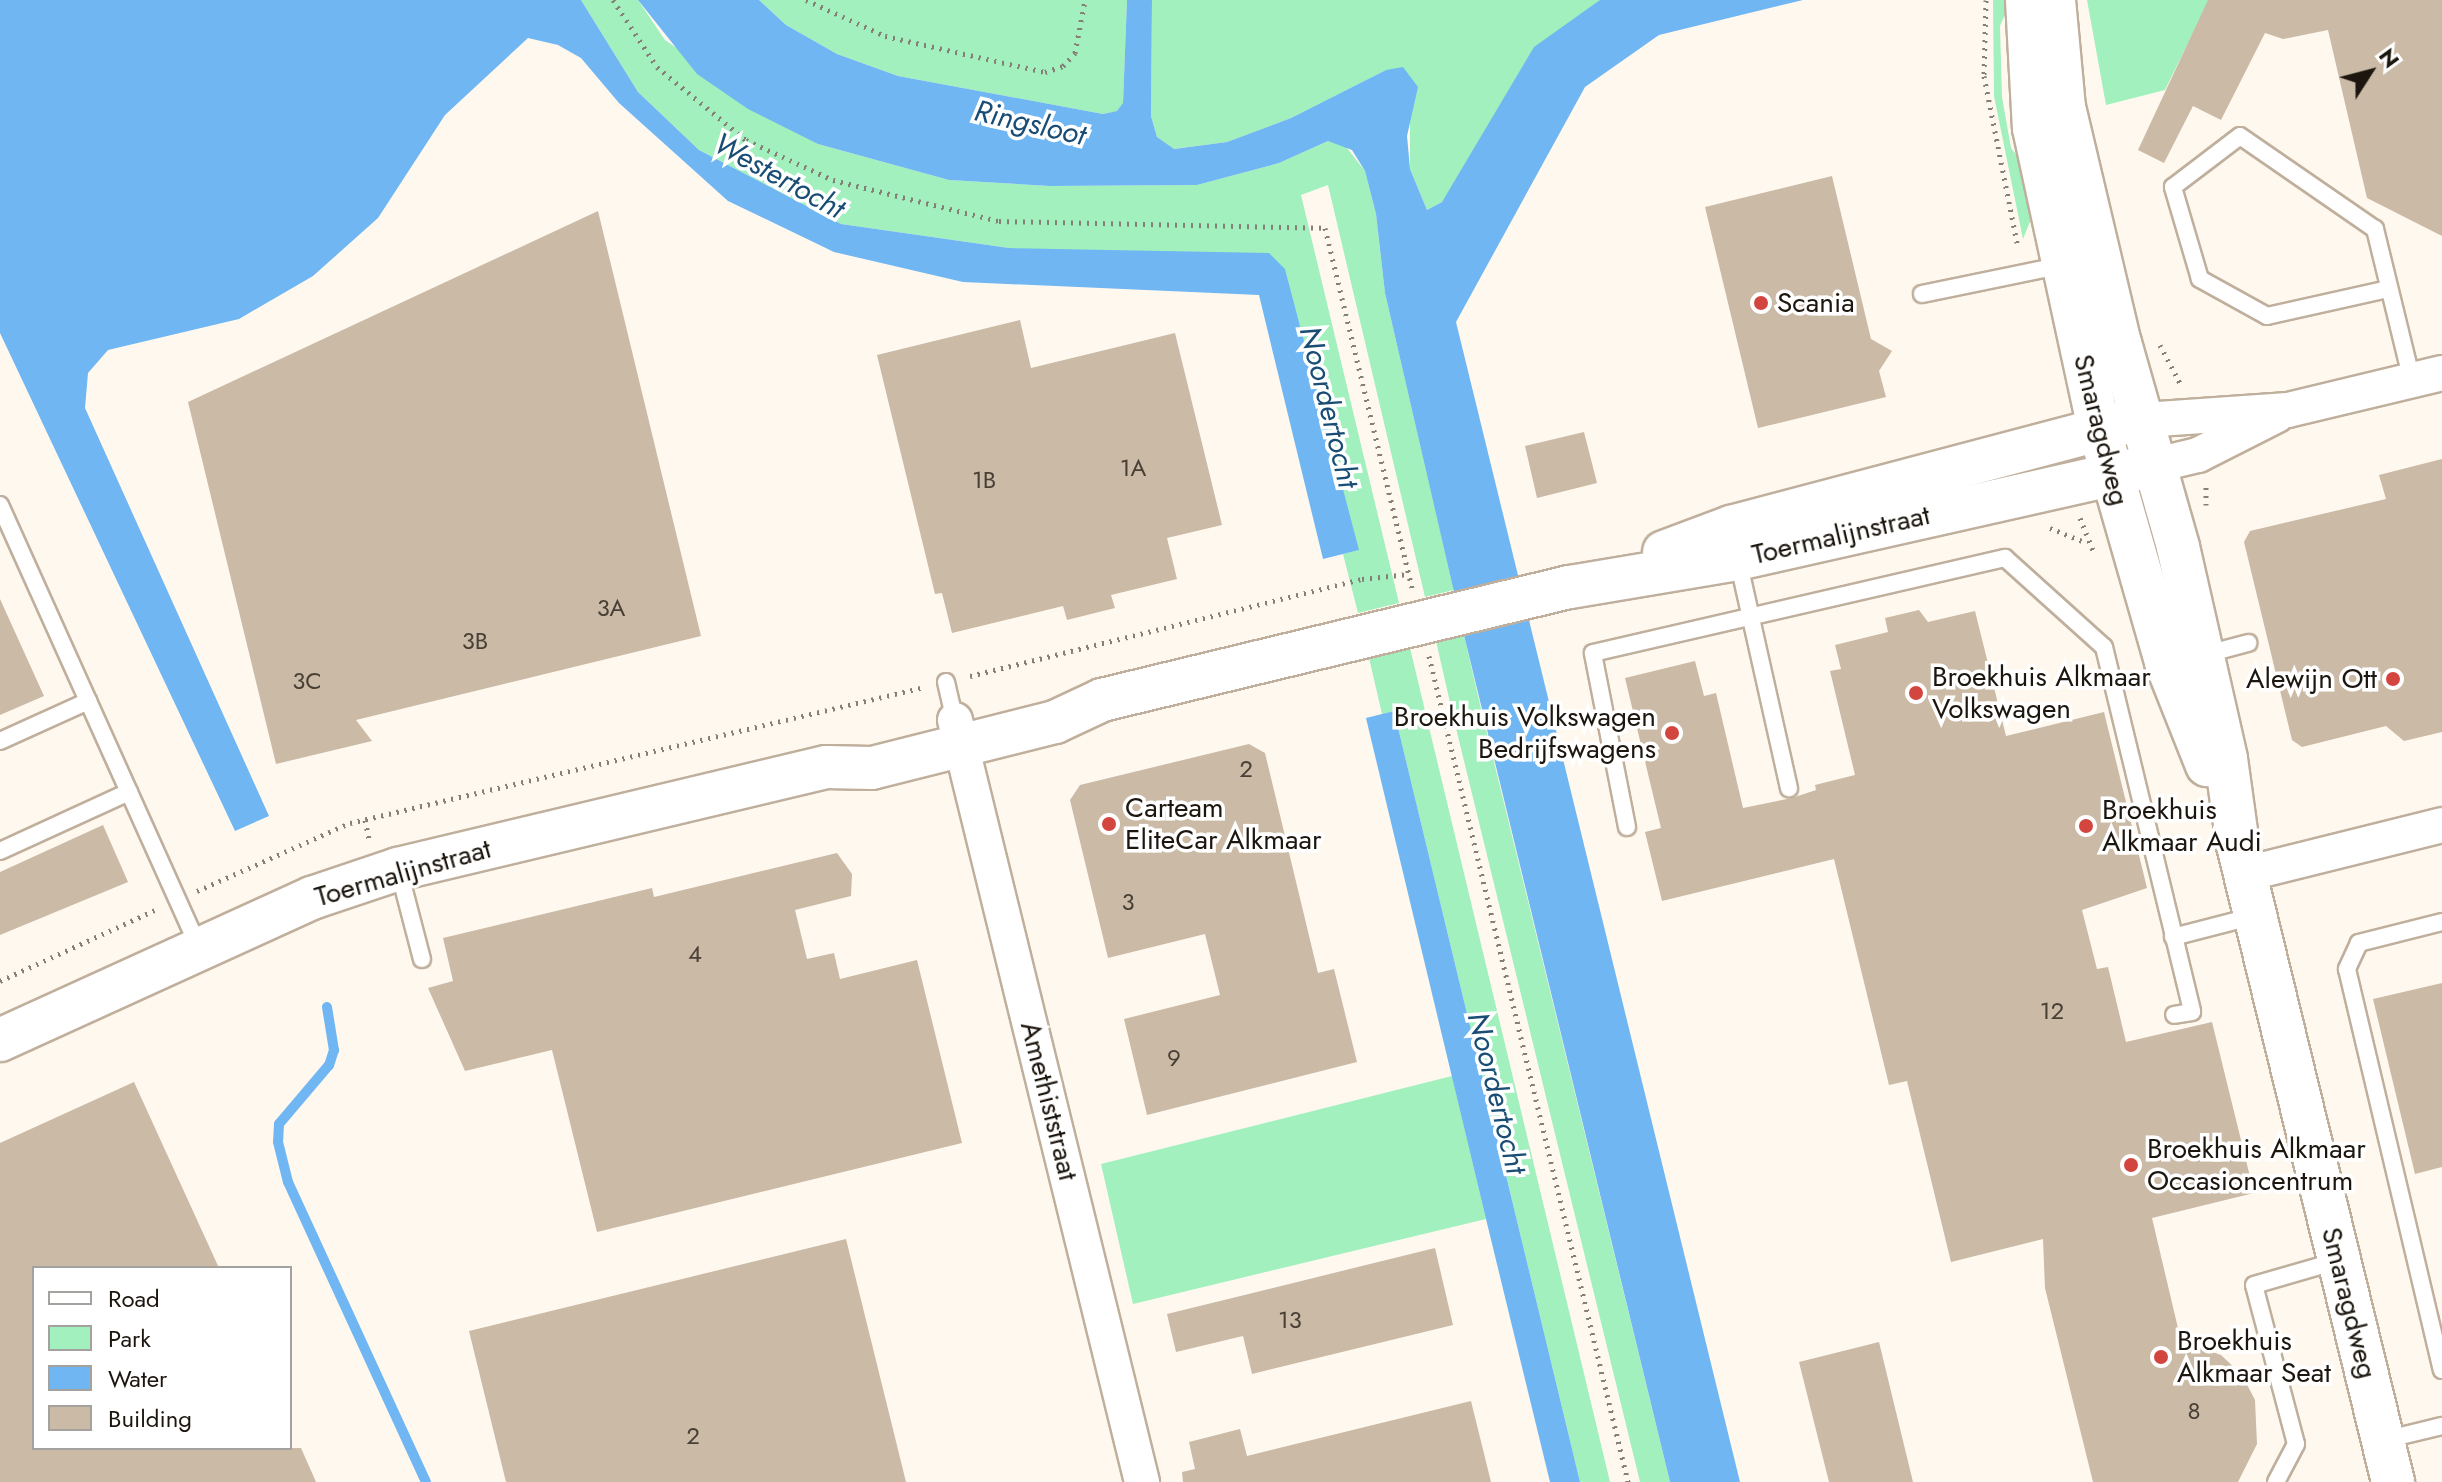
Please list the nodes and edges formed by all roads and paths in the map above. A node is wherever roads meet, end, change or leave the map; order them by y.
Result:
1 (613, 0) edge
2 (806, 0) edge
3 (1085, 0) edge
4 (2027, 0) edge
5 (2054, 0) edge
6 (2081, 261) junction
7 (2388, 289) junction
8 (1922, 294) dead end
9 (2427, 377) edge
10 (2288, 410) junction
11 (2144, 420) junction
12 (2099, 428) junction
13 (2156, 465) junction
14 (2111, 475) junction
15 (0, 505) edge
16 (1735, 543) junction
17 (1408, 574) junction
18 (1752, 619) junction
19 (1429, 621) junction
20 (2248, 643) dead end
21 (2185, 659) junction
22 (88, 701) junction
23 (954, 715) junction
24 (0, 741) edge
25 (1789, 788) dead end
26 (129, 792) junction
27 (2442, 825) edge
28 (1627, 827) dead end
29 (0, 851) edge
30 (2242, 860) junction
31 (398, 869) junction
32 (177, 900) junction
33 (2256, 916) junction
34 (2442, 922) edge
35 (2173, 937) junction
36 (200, 949) junction
37 (422, 959) dead end
38 (0, 981) edge
39 (2174, 1015) dead end
40 (0, 1040) edge
41 (2339, 1261) junction
42 (2442, 1370) edge
43 (2442, 1426) edge
44 (2383, 1440) junction
45 (1142, 1482) edge
46 (1628, 1482) edge
47 (2276, 1482) edge
48 (2393, 1482) edge

1 - 17 path
2 - 3 path
4 - 6 street, Smaragdweg
5 - 6 street, Smaragdweg
6 - 8 lane
6 - 11 street, Smaragdweg
6 - 12 street, Smaragdweg
7 - 7 lane
7 - 9 lane
9 - 10 street
10 - 11 street
10 - 13 street
11 - 12 street, Toermalijnstraat
11 - 13 street, Smaragdweg
12 - 14 street, Smaragdweg
12 - 16 street, Toermalijnstraat
13 - 14 street, Toermalijnstraat
13 - 21 street, Smaragdweg
14 - 16 street, Toermalijnstraat
14 - 21 street, Smaragdweg
15 - 22 lane
16 - 18 lane
16 - 19 street, Toermalijnstraat
17 - 19 path
17 - 23 path
18 - 25 lane
18 - 28 lane
18 - 35 lane
19 - 23 street, Toermalijnstraat
19 - 46 path
20 - 21 lane
21 - 30 street, Smaragdweg
22 - 24 lane
22 - 26 lane
23 - 31 street, Toermalijnstraat
23 - 32 path
23 - 45 street, Amethiststraat
26 - 29 lane
26 - 32 lane
27 - 30 street
30 - 33 street, Smaragdweg
31 - 36 street, Toermalijnstraat
31 - 37 lane
32 - 36 lane
32 - 38 path
33 - 35 lane
33 - 41 street, Smaragdweg
34 - 42 lane
35 - 39 lane
36 - 40 street, Toermalijnstraat
41 - 44 street, Smaragdweg
41 - 47 lane
43 - 44 lane
44 - 48 street, Smaragdweg

